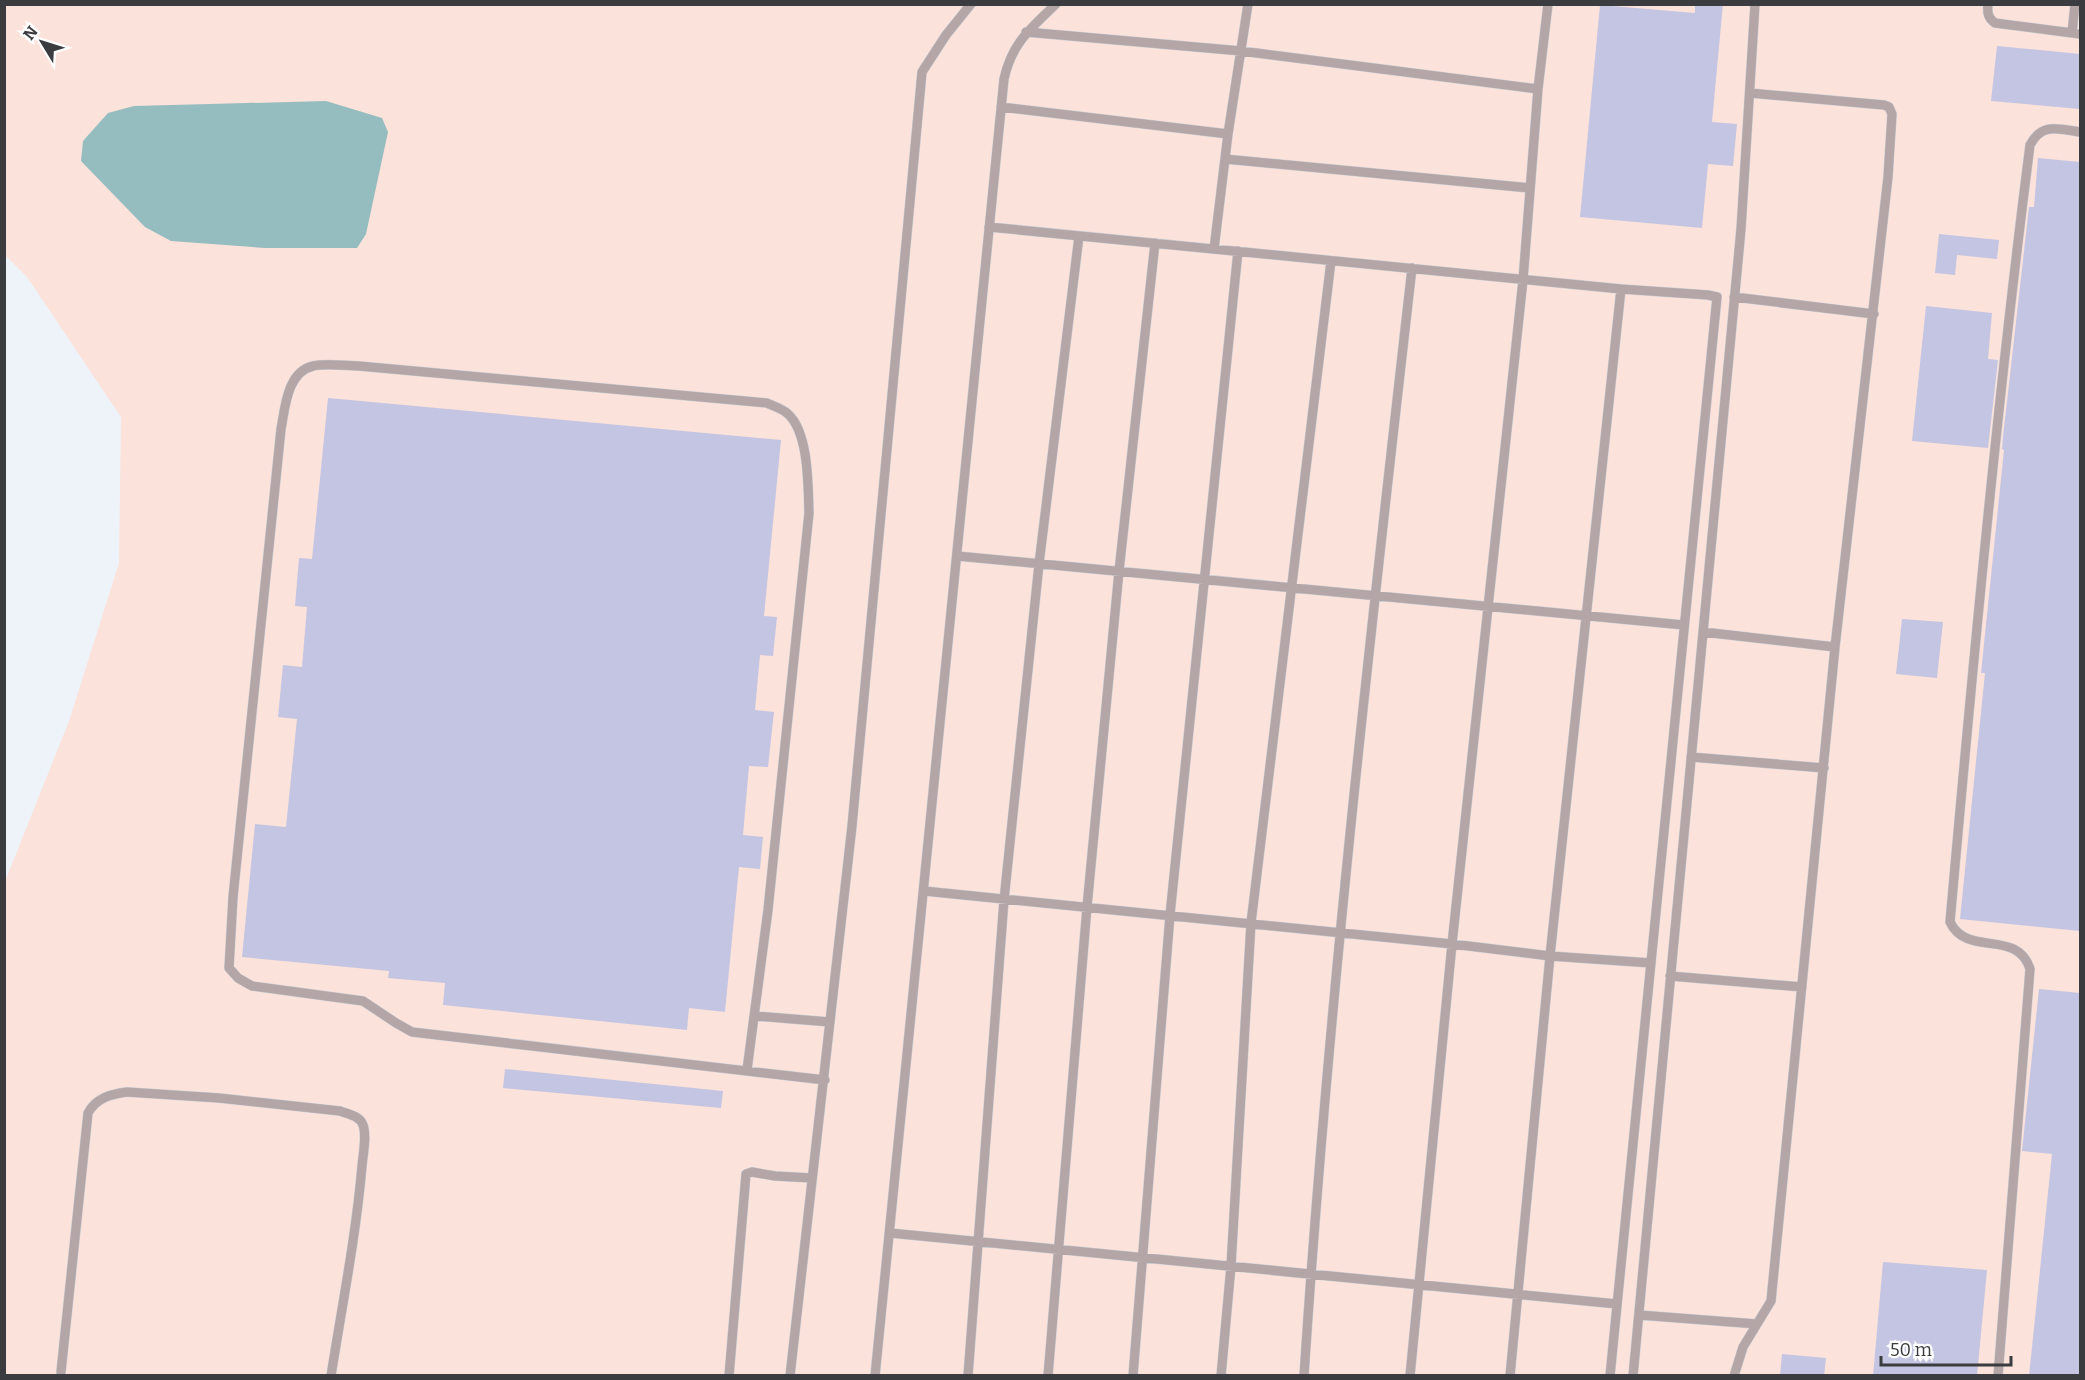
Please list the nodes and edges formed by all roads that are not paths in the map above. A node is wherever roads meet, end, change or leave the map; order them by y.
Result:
1 (971, 4) edge
2 (1056, 4) edge
3 (1248, 4) edge
4 (1548, 4) edge
5 (1755, 4) edge
6 (1988, 4) edge
7 (2075, 4) edge
8 (1026, 32) junction
9 (2076, 33) edge
10 (1241, 51) junction
11 (1538, 89) junction
12 (1750, 93) junction
13 (1001, 107) junction
14 (2080, 132) edge
15 (1228, 134) junction
16 (1225, 159) junction
17 (1530, 188) junction
18 (989, 227) junction
19 (1078, 236) junction
20 (1155, 243) junction
21 (1214, 249) junction
22 (1238, 251) junction
23 (1331, 261) junction
24 (1412, 268) junction
25 (1523, 279) junction
26 (1621, 289) junction
27 (1734, 297) junction
28 (1874, 314) junction
29 (957, 556) junction
30 (1039, 564) junction
31 (1119, 571) junction
32 (1206, 580) junction
33 (1292, 588) junction
34 (1375, 596) junction
35 (1488, 607) junction
36 (1585, 616) junction
37 (1684, 625) junction
38 (1703, 632) junction
39 (1835, 647) junction
40 (1691, 757) junction
41 (1824, 768) junction
42 (924, 891) junction
43 (1004, 900) junction
44 (1087, 907) junction
45 (1170, 915) junction
46 (1251, 924) junction
47 (1341, 934) junction
48 (1452, 944) junction
49 (1550, 956) junction
50 (1651, 963) junction
51 (1670, 976) junction
52 (1802, 987) junction
53 (755, 1016) junction
54 (830, 1022) junction
55 (747, 1070) junction
56 (825, 1080) junction
57 (812, 1178) junction
58 (890, 1233) junction
59 (979, 1241) junction
60 (1059, 1249) junction
61 (1142, 1257) junction
62 (1231, 1266) junction
63 (1311, 1274) junction
64 (1419, 1285) junction
65 (1517, 1294) junction
66 (1617, 1304) junction
67 (1638, 1315) junction
68 (1757, 1324) junction
69 (61, 1372) dead end
70 (331, 1376) edge
71 (729, 1376) edge
72 (790, 1376) edge
73 (876, 1376) edge
74 (968, 1376) edge
75 (1048, 1376) edge
76 (1133, 1376) edge
77 (1221, 1376) edge
78 (1304, 1376) edge
79 (1410, 1376) edge
80 (1510, 1376) edge
81 (1610, 1376) edge
82 (1633, 1376) edge
83 (1734, 1376) edge
84 (1998, 1376) edge

1 - 54 lane
2 - 8 lane
3 - 10 lane
4 - 11 lane
5 - 12 lane
6 - 9 lane
7 - 9 lane
8 - 10 lane
8 - 13 lane
10 - 11 lane
10 - 15 lane
11 - 17 lane
12 - 27 lane
12 - 28 lane
13 - 15 lane
13 - 18 lane
14 - 84 lane
15 - 16 lane
16 - 17 lane
16 - 21 lane
17 - 25 lane
18 - 19 lane
18 - 29 lane
19 - 20 lane
19 - 30 lane
20 - 21 lane
20 - 31 lane
21 - 22 lane
22 - 23 lane
22 - 32 lane
23 - 24 lane
23 - 33 lane
24 - 25 lane
24 - 34 lane
25 - 26 lane
25 - 35 lane
26 - 36 lane
26 - 37 lane
27 - 28 lane
27 - 38 lane
28 - 39 lane
29 - 30 lane
29 - 42 lane
30 - 31 lane
30 - 43 lane
31 - 32 lane
31 - 44 lane
32 - 33 lane
32 - 45 lane
33 - 34 lane
33 - 46 lane
34 - 35 lane
34 - 47 lane
35 - 36 lane
35 - 48 lane
36 - 37 lane
36 - 49 lane
37 - 50 lane
38 - 39 lane
38 - 40 lane
39 - 41 lane
40 - 41 lane
40 - 51 lane
41 - 52 lane
42 - 43 lane
42 - 58 lane
43 - 44 lane
43 - 59 lane
44 - 45 lane
44 - 60 lane
45 - 46 lane
45 - 61 lane
46 - 47 lane
46 - 62 lane
47 - 48 lane
47 - 63 lane
48 - 49 lane
48 - 64 lane
49 - 50 lane
49 - 65 lane
50 - 66 lane
51 - 52 lane
51 - 67 lane
52 - 68 lane
53 - 54 lane
53 - 55 lane
53 - 55 lane
54 - 56 lane
55 - 56 lane
56 - 57 lane
57 - 71 lane
57 - 72 lane
58 - 59 lane
58 - 73 lane
59 - 60 lane
59 - 74 lane
60 - 61 lane
60 - 75 lane
61 - 62 lane
61 - 76 lane
62 - 63 lane
62 - 77 lane
63 - 64 lane
63 - 78 lane
64 - 65 lane
64 - 79 lane
65 - 66 lane
65 - 80 lane
66 - 81 lane
67 - 68 lane
67 - 82 lane
68 - 83 lane
69 - 70 lane

